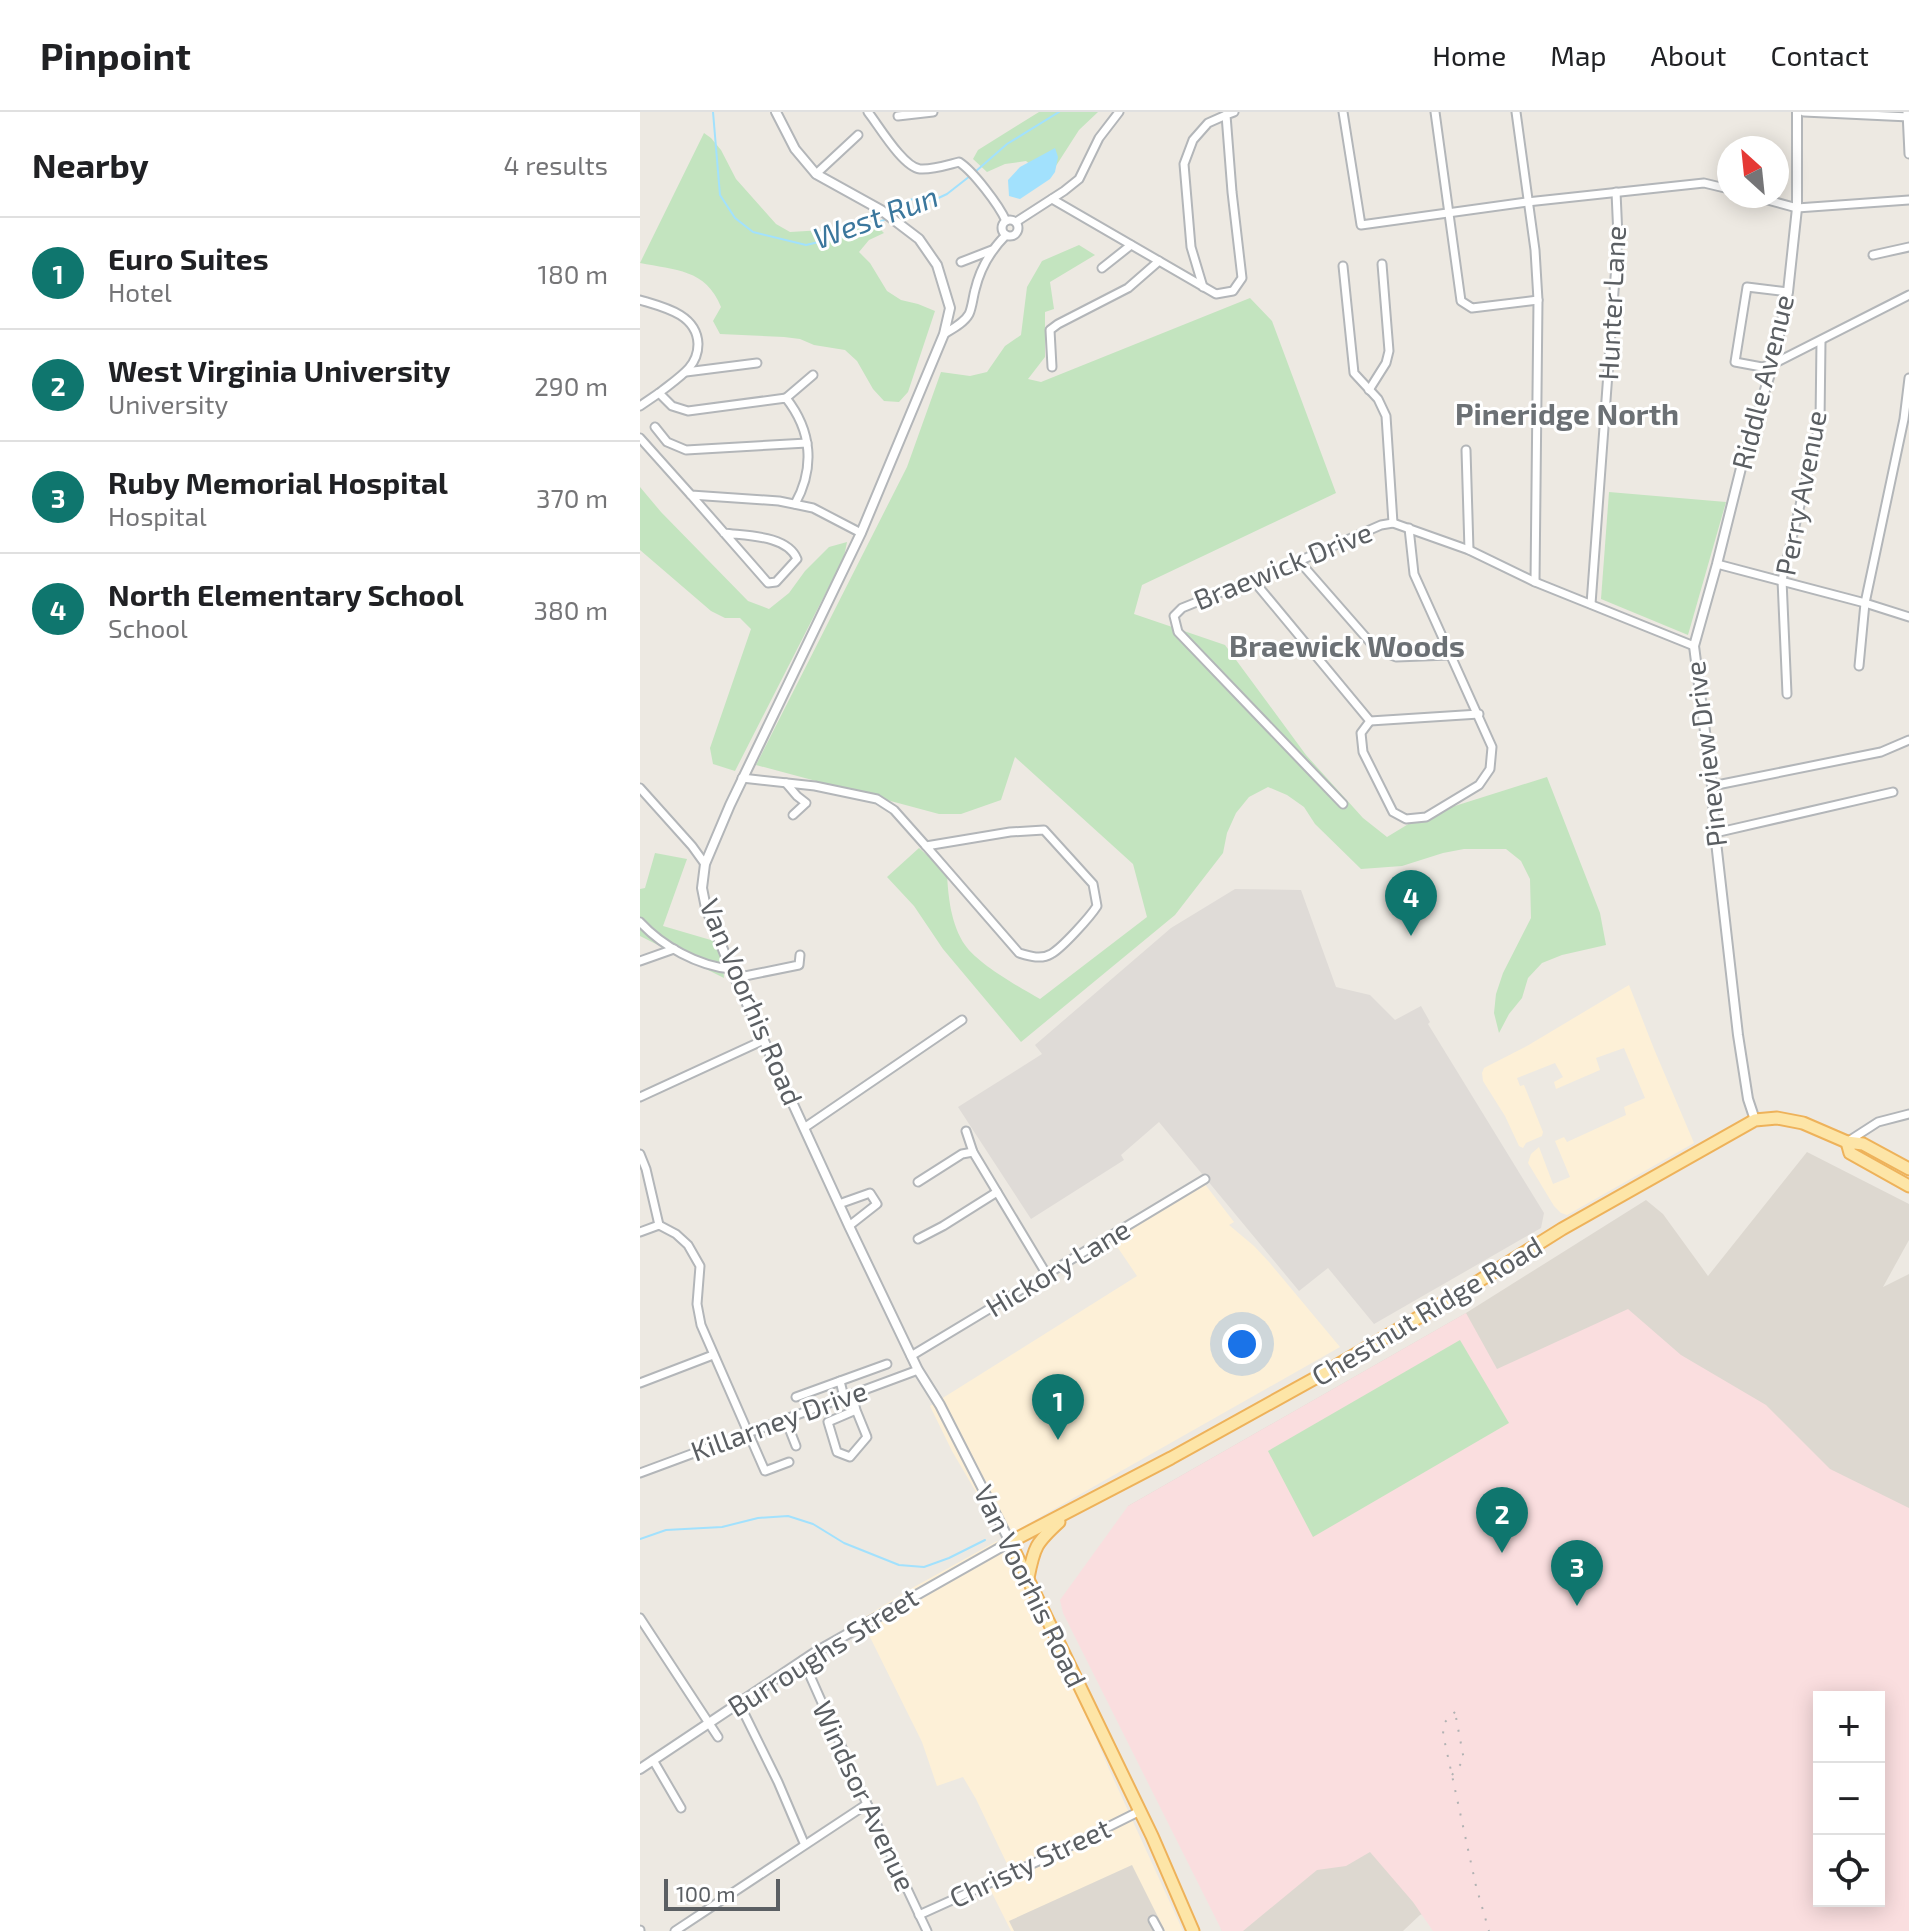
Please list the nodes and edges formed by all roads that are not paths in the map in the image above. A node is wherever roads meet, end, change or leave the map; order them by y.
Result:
1 (787, 112) edge
2 (868, 112) edge
3 (933, 112) edge
4 (1119, 112) edge
5 (1343, 112) edge
6 (1435, 112) edge
7 (1516, 112) edge
8 (1797, 112) edge
9 (1804, 112) edge
10 (1230, 114) edge
11 (778, 115) edge
12 (898, 116) dead end
13 (1908, 116) edge
14 (858, 135) dead end
15 (1909, 154) edge
16 (816, 174) junction
17 (1717, 186) edge
18 (1616, 192) junction
19 (1052, 199) junction
20 (1909, 200) edge
21 (1527, 202) junction
22 (1789, 206) edge
23 (1797, 208) junction
24 (1448, 214) junction
25 (1006, 221) junction
26 (1016, 222) junction
27 (1006, 235) junction
28 (1131, 245) junction
29 (1909, 247) edge
30 (992, 250) junction
31 (1873, 255) dead end
32 (1159, 261) junction
33 (961, 262) dead end
34 (1382, 264) dead end
35 (1343, 266) dead end
36 (1102, 268) dead end
37 (1203, 287) junction
38 (1788, 292) junction
39 (1909, 295) edge
40 (640, 300) edge
41 (1538, 300) junction
42 (944, 334) junction
43 (1821, 341) junction
44 (757, 363) dead end
45 (1773, 364) junction
46 (1052, 367) dead end
47 (684, 372) junction
48 (813, 375) dead end
49 (1909, 378) edge
50 (1369, 390) junction
51 (659, 393) junction
52 (786, 398) junction
53 (640, 406) edge
54 (655, 427) dead end
55 (640, 438) edge
56 (807, 443) junction
57 (1466, 450) dead end
58 (691, 495) junction
59 (795, 504) junction
60 (1393, 523) junction
61 (1409, 528) junction
62 (724, 533) junction
63 (861, 533) junction
64 (1469, 550) junction
65 (1299, 561) junction
66 (1717, 564) junction
67 (1253, 580) junction
68 (1782, 580) junction
69 (1535, 582) junction
70 (1865, 603) junction
71 (1591, 604) junction
72 (1909, 617) edge
73 (1694, 646) junction
74 (1449, 655) junction
75 (1859, 666) dead end
76 (1787, 694) dead end
77 (1479, 714) junction
78 (1370, 721) junction
79 (1909, 740) edge
80 (742, 778) junction
81 (786, 783) junction
82 (1712, 786) junction
83 (640, 788) edge
84 (1893, 792) dead end
85 (1343, 804) dead end
86 (793, 815) dead end
87 (1715, 833) junction
88 (926, 846) junction
89 (705, 864) junction
90 (640, 922) edge
91 (674, 949) junction
92 (800, 955) dead end
93 (640, 961) edge
94 (733, 974) junction
95 (962, 1020) dead end
96 (764, 1040) junction
97 (640, 1097) edge
98 (1909, 1114) edge
99 (1755, 1120) junction
100 (804, 1128) junction
101 (966, 1131) dead end
102 (1847, 1142) junction
103 (973, 1152) junction
104 (640, 1154) edge
105 (1909, 1169) edge
106 (1205, 1179) dead end
107 (918, 1182) dead end
108 (1909, 1186) edge
109 (997, 1192) junction
110 (839, 1204) junction
111 (659, 1225) junction
112 (849, 1226) junction
113 (640, 1232) edge
114 (918, 1239) dead end
115 (1047, 1275) junction
116 (713, 1355) junction
117 (911, 1356) junction
118 (887, 1364) dead end
119 (918, 1370) junction
120 (840, 1381) junction
121 (640, 1383) edge
122 (848, 1395) junction
123 (796, 1397) dead end
124 (856, 1410) junction
125 (785, 1418) junction
126 (749, 1431) junction
127 (796, 1446) dead end
128 (789, 1462) dead end
129 (640, 1473) edge
130 (1071, 1511) junction
131 (1010, 1542) junction
132 (1028, 1579) junction
133 (640, 1618) edge
134 (803, 1660) junction
135 (739, 1703) junction
136 (709, 1723) junction
137 (718, 1737) dead end
138 (653, 1760) junction
139 (640, 1769) edge
140 (867, 1804) junction
141 (681, 1808) dead end
142 (1140, 1811) junction
143 (804, 1843) junction
144 (919, 1915) junction
145 (1153, 1920) dead end
146 (675, 1931) edge
147 (927, 1931) edge
148 (1159, 1931) edge
149 (1193, 1931) edge

1 - 11 street
2 - 25 street
3 - 12 street
4 - 19 street
5 - 24 street
6 - 24 street
7 - 21 street
8 - 23 street, Riddle Avenue
9 - 13 street
10 - 37 street
10 - 37 street
11 - 16 street, Van Voorhis Road
13 - 15 street
14 - 16 street
16 - 42 street, Van Voorhis Road
17 - 18 street
18 - 21 street
18 - 71 street, Hunter Lane
19 - 26 street
19 - 28 street
20 - 23 street
21 - 24 street
21 - 41 street
22 - 23 street
23 - 38 street, Riddle Avenue
24 - 41 street
25 - 26 street
25 - 27 street
26 - 27 street
27 - 30 street
28 - 32 street
28 - 36 street
29 - 31 street
30 - 33 street
30 - 42 street
32 - 37 street
32 - 46 street
34 - 50 street
35 - 50 street
38 - 45 street, Riddle Avenue
38 - 45 street
39 - 43 street
40 - 47 street
41 - 69 street
42 - 63 street, Van Voorhis Road
43 - 45 street
43 - 68 street, Perry Avenue
44 - 47 street
45 - 66 street, Riddle Avenue
47 - 51 street
48 - 52 street
49 - 70 street
50 - 60 street
51 - 52 street
51 - 53 street
52 - 56 street
54 - 56 street
55 - 58 street
56 - 59 street
57 - 64 street
58 - 59 street
58 - 62 street
59 - 63 street
60 - 61 street, Braewick Drive
60 - 65 street, Braewick Drive
61 - 64 street, Pineview Drive
61 - 74 street
62 - 62 street
63 - 80 street, Van Voorhis Road
64 - 69 street, Pineview Drive
65 - 67 street, Braewick Drive
65 - 74 street
66 - 68 street
66 - 73 street, Riddle Avenue
67 - 78 street
67 - 85 street, Braewick Drive
68 - 70 street
68 - 76 street, Perry Avenue
69 - 71 street, Pineview Drive
70 - 72 street
70 - 75 street
71 - 73 street, Pineview Drive
73 - 82 street, Pineview Drive
74 - 77 street
77 - 78 street
77 - 78 street
79 - 82 street
80 - 81 street
80 - 89 street, Van Voorhis Road
81 - 86 street
81 - 88 street
82 - 87 street, Pineview Drive
83 - 89 street
84 - 87 street
87 - 99 street, Pineview Drive
88 - 88 street
89 - 94 street, Van Voorhis Road
90 - 91 street
91 - 93 street
91 - 94 street
92 - 94 street
94 - 96 street, Van Voorhis Road
95 - 100 street
96 - 97 street
96 - 100 street, Van Voorhis Road
98 - 102 street
99 - 102 main road
99 - 130 main road, Chestnut Ridge Road
100 - 110 street, Van Voorhis Road
101 - 103 street
102 - 105 main road
102 - 108 main road
103 - 107 street
103 - 109 street
104 - 111 street
106 - 115 street, Hickory Lane
109 - 114 street
109 - 115 street
110 - 112 street, Van Voorhis Road
110 - 112 street
111 - 113 street
111 - 116 street
112 - 117 street, Van Voorhis Road
115 - 117 street, Hickory Lane
116 - 121 street
116 - 126 street
117 - 119 street, Van Voorhis Road
118 - 120 street
119 - 122 street, Killarney Drive
119 - 131 street, Van Voorhis Road
120 - 122 street
120 - 123 street
122 - 124 street
122 - 125 street, Killarney Drive
124 - 124 street
125 - 126 street, Killarney Drive
125 - 127 street
126 - 128 street
126 - 129 street, Killarney Drive
130 - 131 main road, Chestnut Ridge Road
130 - 132 main road
131 - 132 main road, Van Voorhis Road
131 - 134 street, Burroughs Street
132 - 142 main road, Van Voorhis Road
133 - 136 street
134 - 135 street, Burroughs Street
134 - 140 street, Windsor Avenue
135 - 136 street, Burroughs Street
135 - 143 street
136 - 137 street
136 - 138 street, Burroughs Street
138 - 139 street, Burroughs Street
138 - 141 street
140 - 143 street
140 - 144 street, Windsor Avenue
142 - 144 street, Christy Street
142 - 149 main road, Van Voorhis Road
143 - 146 street
144 - 147 street, Windsor Avenue
145 - 148 street

